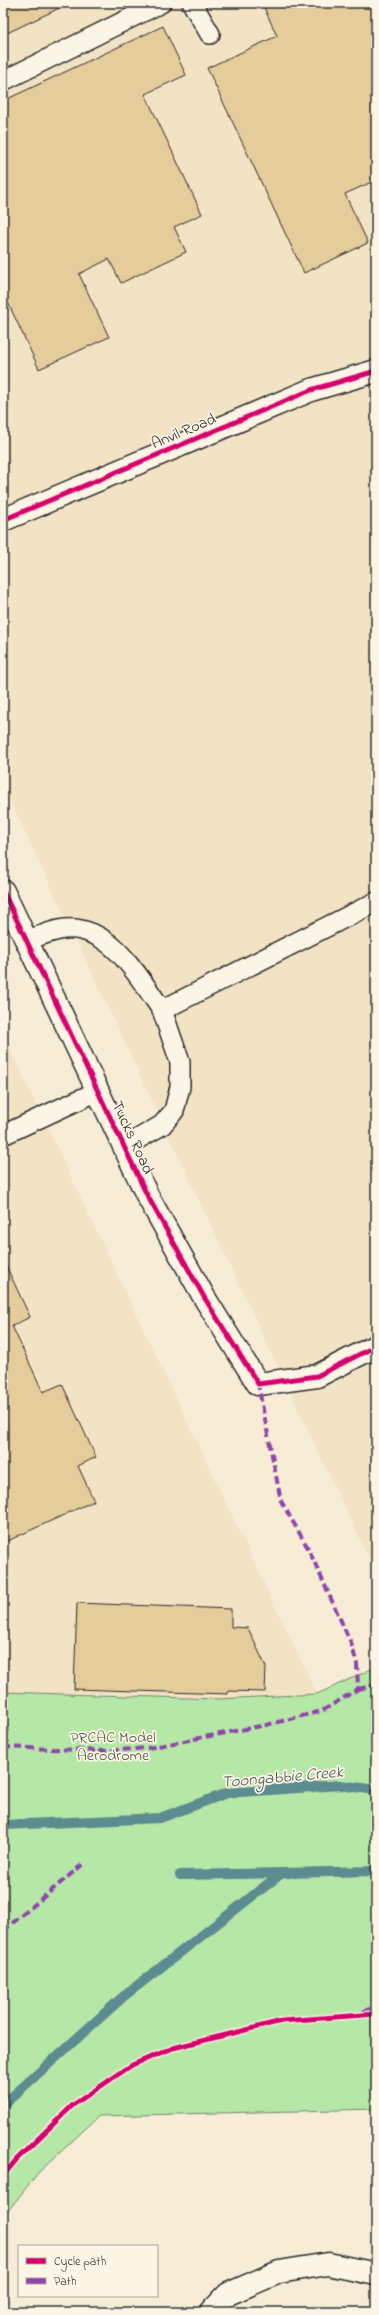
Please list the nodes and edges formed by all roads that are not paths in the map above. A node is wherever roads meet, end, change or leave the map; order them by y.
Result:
1 (161, 3) edge
2 (192, 3) edge
3 (210, 34) dead end
4 (3, 81) edge
5 (376, 371) edge
6 (3, 520) edge
7 (3, 891) edge
8 (376, 902) edge
9 (26, 940) junction
10 (162, 1010) junction
11 (98, 1091) junction
12 (3, 1135) edge
13 (124, 1147) junction
14 (376, 1346) edge
15 (376, 2274) edge
16 (211, 2312) edge

1 - 4 lane
2 - 3 lane
5 - 6 street, Anvil Road
7 - 9 street, Tucks Road
8 - 10 lane
9 - 10 lane
9 - 11 street, Tucks Road
10 - 13 lane
11 - 12 lane
11 - 13 street, Tucks Road
13 - 14 street, Tucks Road
15 - 16 street

